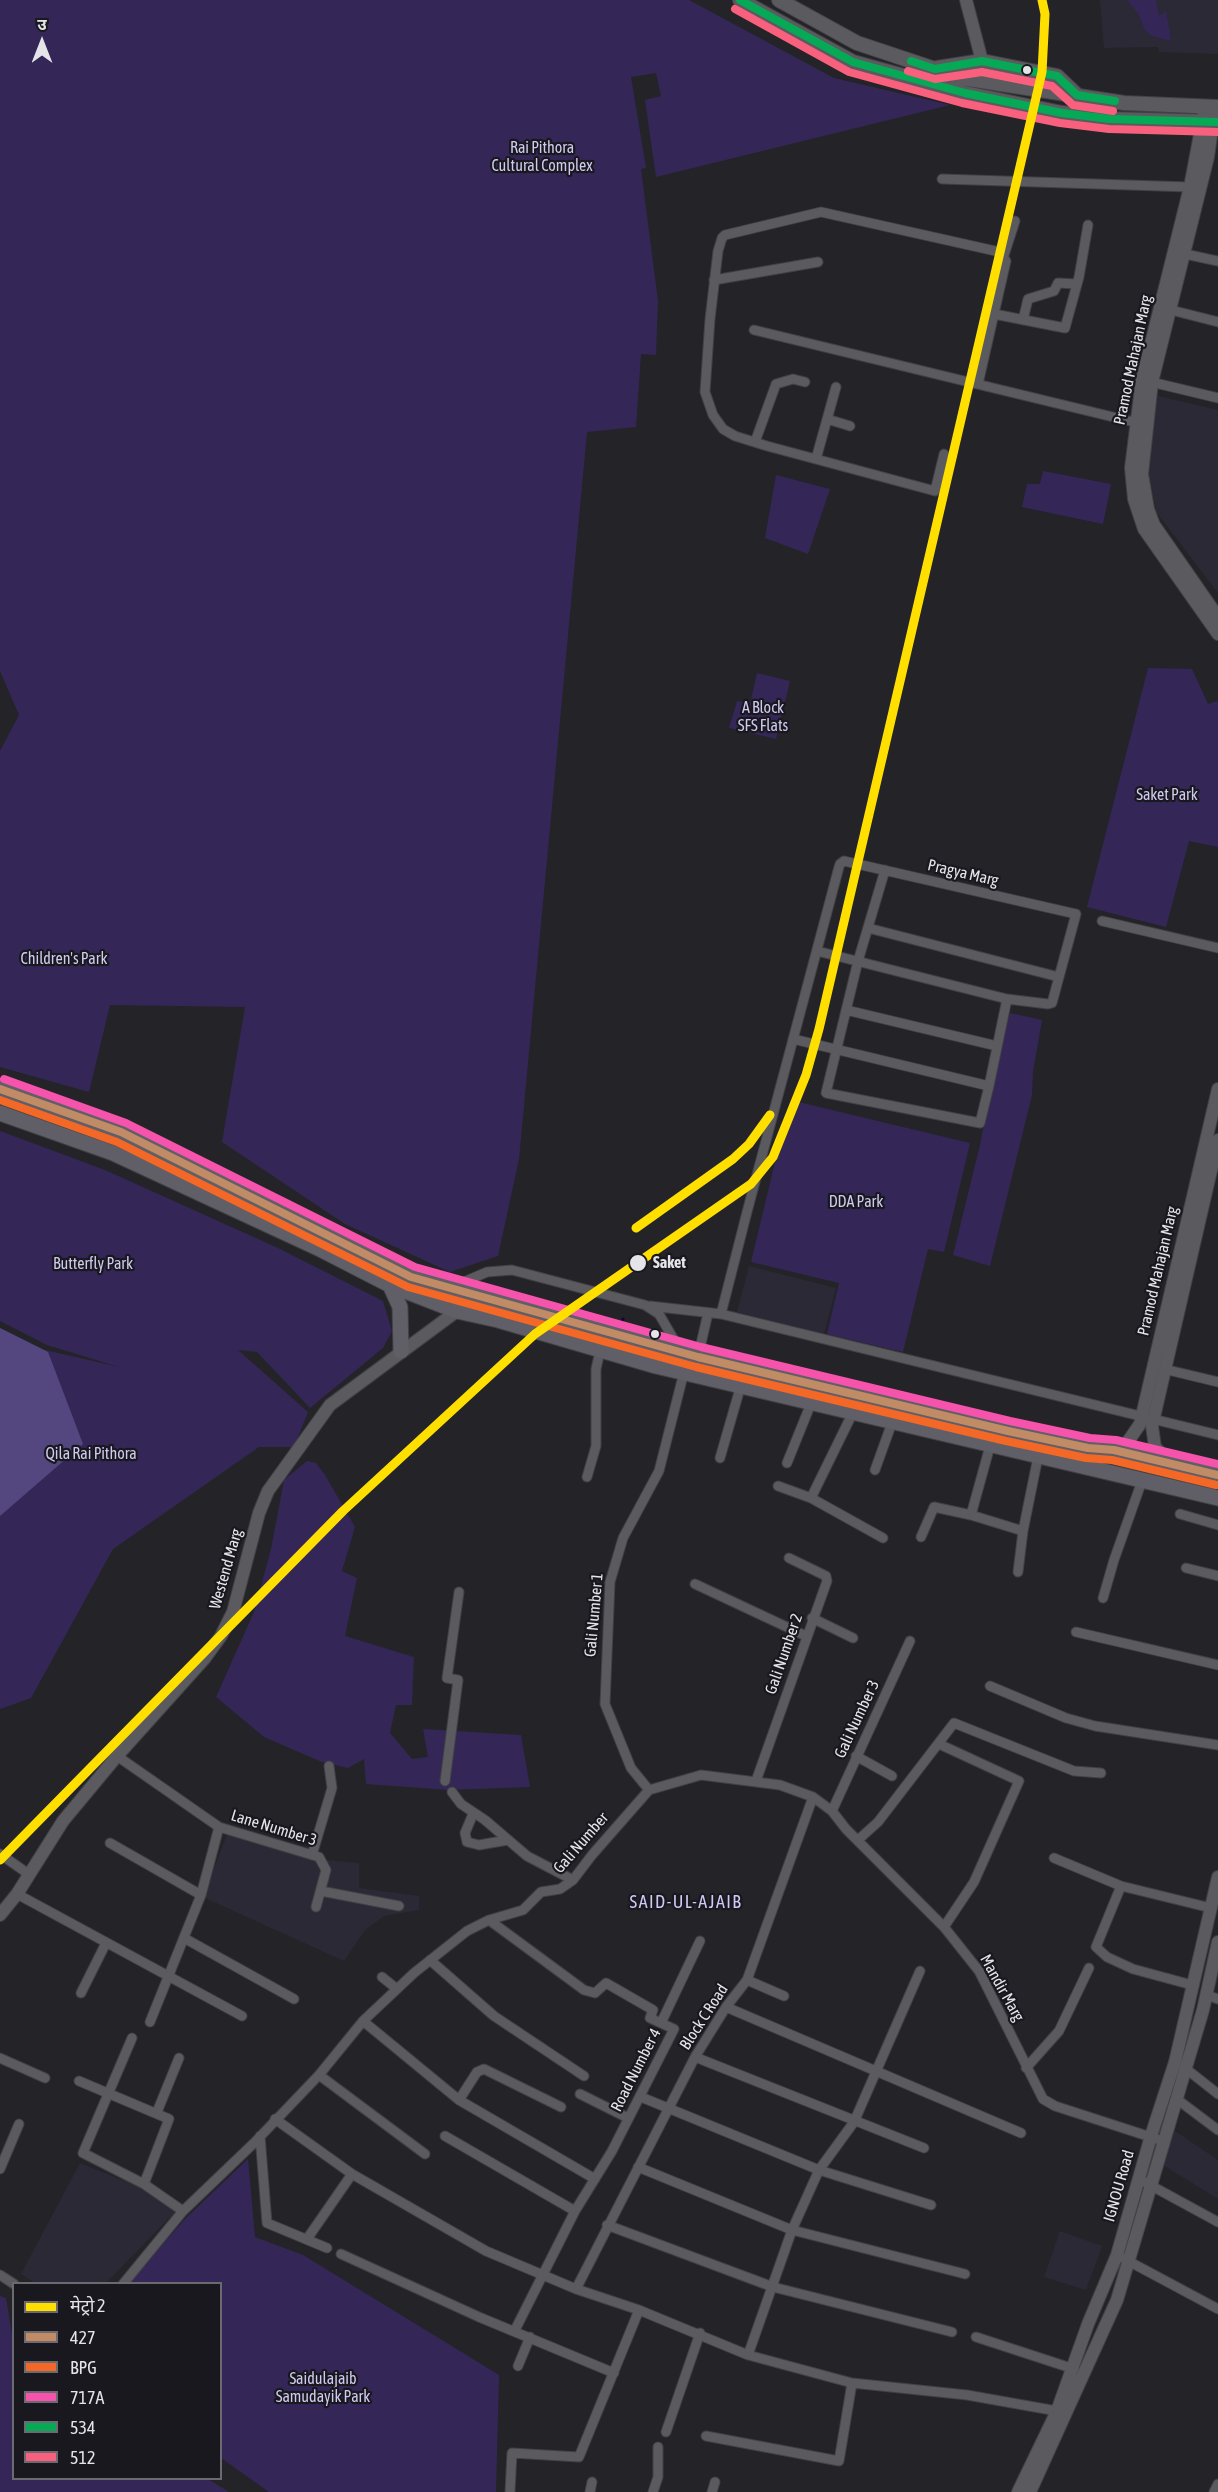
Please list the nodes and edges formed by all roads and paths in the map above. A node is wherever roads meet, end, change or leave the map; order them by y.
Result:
1 (740, 0) edge
2 (779, 0) edge
3 (966, 0) edge
4 (982, 61) junction
5 (935, 69) junction
6 (1077, 96) junction
7 (1212, 115) edge
8 (1218, 147) edge
9 (1208, 157) junction
10 (942, 179) dead end
11 (1190, 187) junction
12 (1015, 221) dead end
13 (1088, 225) dead end
14 (1185, 254) junction
15 (1004, 255) junction
16 (1218, 261) edge
17 (818, 262) dead end
18 (714, 280) junction
19 (1077, 284) junction
20 (1171, 310) junction
21 (994, 314) junction
22 (1023, 320) junction
23 (1218, 322) edge
24 (754, 330) dead end
25 (1147, 381) junction
26 (805, 382) dead end
27 (978, 384) junction
28 (836, 387) dead end
29 (1218, 398) edge
30 (827, 419) junction
31 (1141, 424) junction
32 (850, 426) dead end
33 (755, 442) junction
34 (1138, 444) junction
35 (944, 454) dead end
36 (816, 459) junction
37 (1218, 617) edge
38 (1218, 634) edge
39 (885, 870) junction
40 (1102, 921) dead end
41 (868, 928) junction
42 (1218, 948) edge
43 (817, 951) junction
44 (858, 962) junction
45 (1059, 977) junction
46 (1007, 999) junction
47 (846, 1010) junction
48 (794, 1039) junction
49 (997, 1046) junction
50 (836, 1050) junction
51 (989, 1086) junction
52 (0, 1089) edge
53 (1218, 1089) edge
54 (0, 1113) edge
55 (1218, 1140) edge
56 (390, 1285) junction
57 (449, 1288) junction
58 (1177, 1288) junction
59 (650, 1306) junction
60 (457, 1311) junction
61 (708, 1313) junction
62 (721, 1314) junction
63 (401, 1351) junction
64 (600, 1351) junction
65 (681, 1352) junction
66 (698, 1357) junction
67 (1164, 1369) junction
68 (684, 1372) junction
69 (1218, 1382) edge
70 (741, 1385) junction
71 (862, 1394) junction
72 (812, 1401) junction
73 (855, 1411) junction
74 (1148, 1418) junction
75 (893, 1420) junction
76 (1218, 1435) edge
77 (990, 1446) junction
78 (1114, 1450) junction
79 (1038, 1456) junction
80 (720, 1458) dead end
81 (1169, 1462) junction
82 (787, 1463) dead end
83 (875, 1470) dead end
84 (1218, 1475) edge
85 (587, 1478) dead end
86 (1143, 1478) junction
87 (778, 1486) dead end
88 (811, 1498) junction
89 (1218, 1498) edge
90 (1180, 1514) dead end
91 (971, 1515) junction
92 (1218, 1525) edge
93 (1023, 1531) junction
94 (921, 1537) dead end
95 (883, 1538) dead end
96 (789, 1558) dead end
97 (1186, 1568) dead end
98 (1018, 1572) dead end
99 (1218, 1576) edge
100 (695, 1584) dead end
101 (459, 1592) dead end
102 (1103, 1598) dead end
103 (812, 1618) junction
104 (1076, 1632) dead end
105 (806, 1636) junction
106 (853, 1638) dead end
107 (910, 1641) dead end
108 (1218, 1665) edge
109 (990, 1686) dead end
110 (939, 1744) junction
111 (1218, 1745) edge
112 (117, 1756) junction
113 (856, 1756) junction
114 (329, 1766) dead end
115 (1101, 1773) dead end
116 (892, 1776) dead end
117 (445, 1781) dead end
118 (756, 1781) junction
119 (649, 1790) junction
120 (452, 1792) dead end
121 (813, 1797) junction
122 (832, 1811) junction
123 (473, 1814) junction
124 (219, 1827) junction
125 (508, 1840) junction
126 (858, 1840) junction
127 (110, 1843) dead end
128 (0, 1854) edge
129 (312, 1855) junction
130 (1054, 1858) dead end
131 (30, 1875) junction
132 (1218, 1877) edge
133 (573, 1880) junction
134 (1121, 1887) junction
135 (321, 1891) junction
136 (17, 1894) junction
137 (201, 1895) junction
138 (399, 1906) dead end
139 (316, 1907) dead end
140 (1211, 1908) junction
141 (0, 1915) edge
142 (489, 1920) junction
143 (944, 1927) junction
144 (184, 1938) junction
145 (700, 1941) dead end
146 (106, 1943) junction
147 (1218, 1946) edge
148 (430, 1960) junction
149 (1089, 1968) dead end
150 (920, 1971) dead end
151 (169, 1975) junction
152 (382, 1977) dead end
153 (747, 1980) junction
154 (1192, 1985) junction
155 (397, 1989) junction
156 (81, 1993) dead end
157 (784, 1996) dead end
158 (1213, 1997) edge
159 (294, 1999) dead end
160 (726, 2007) junction
161 (242, 2016) dead end
162 (363, 2021) junction
163 (150, 2022) dead end
164 (661, 2023) junction
165 (132, 2038) dead end
166 (0, 2058) edge
167 (179, 2058) dead end
168 (694, 2058) junction
169 (1026, 2068) junction
170 (1185, 2068) junction
171 (877, 2071) junction
172 (319, 2075) junction
173 (584, 2076) dead end
174 (45, 2078) dead end
175 (79, 2080) dead end
176 (108, 2093) junction
177 (580, 2094) dead end
178 (1218, 2094) edge
179 (640, 2097) junction
180 (459, 2100) junction
181 (1178, 2100) junction
182 (561, 2107) dead end
183 (670, 2109) junction
184 (157, 2112) junction
185 (628, 2118) junction
186 (275, 2119) junction
187 (854, 2122) junction
188 (19, 2124) dead end
189 (1218, 2130) edge
190 (1022, 2133) dead end
191 (260, 2136) junction
192 (445, 2136) dead end
193 (1150, 2136) junction
194 (1163, 2141) junction
195 (924, 2148) dead end
196 (4, 2149) edge
197 (425, 2154) dead end
198 (638, 2167) junction
199 (0, 2169) edge
200 (819, 2170) junction
201 (352, 2174) junction
202 (595, 2179) junction
203 (1145, 2181) junction
204 (144, 2184) junction
205 (931, 2205) dead end
206 (183, 2211) junction
207 (575, 2211) junction
208 (1218, 2222) edge
209 (607, 2225) junction
210 (792, 2230) junction
211 (307, 2239) junction
212 (327, 2248) dead end
213 (341, 2254) dead end
214 (1117, 2255) junction
215 (1129, 2261) junction
216 (965, 2274) dead end
217 (544, 2276) junction
218 (124, 2282) edge
219 (772, 2287) junction
220 (576, 2289) junction
221 (1100, 2297) junction
222 (1114, 2306) junction
223 (1218, 2309) edge
224 (639, 2310) junction
225 (515, 2330) junction
226 (952, 2332) dead end
227 (700, 2333) junction
228 (530, 2337) junction
229 (976, 2337) dead end
230 (748, 2355) junction
231 (518, 2366) dead end
232 (1074, 2369) junction
233 (614, 2373) junction
234 (852, 2383) junction
235 (1057, 2411) junction
236 (666, 2432) dead end
237 (706, 2436) dead end
238 (658, 2448) dead end
239 (592, 2482) dead end
240 (715, 2482) dead end
241 (1218, 2484) edge
242 (512, 2491) edge
243 (590, 2492) edge
244 (653, 2492) edge
245 (712, 2492) edge
246 (1018, 2492) edge
247 (1030, 2492) edge
248 (1214, 2492) edge

1 - 7 main road
2 - 5 main road
3 - 4 street
4 - 5 main road
4 - 6 main road
5 - 6 main road
6 - 7 main road
7 - 9 street, Pramod Mahajan Marg
7 - 11 street, Pramod Mahajan Marg
8 - 9 street
9 - 14 street, Pramod Mahajan Marg
10 - 11 street
11 - 25 street, Pramod Mahajan Marg
12 - 15 street
13 - 19 street
14 - 16 street
14 - 20 street, Pramod Mahajan Marg
15 - 18 street
15 - 21 street
17 - 18 street
18 - 33 street
19 - 22 street
19 - 22 street
20 - 23 street
20 - 25 street, Pramod Mahajan Marg
21 - 22 street
21 - 27 street
24 - 27 street
25 - 29 street
25 - 31 street, Pramod Mahajan Marg
26 - 33 street
27 - 31 street
28 - 30 street
30 - 32 street
30 - 36 street
31 - 34 street, Pramod Mahajan Marg
33 - 36 street
34 - 37 street, Pramod Mahajan Marg
34 - 38 street, Pramod Mahajan Marg
35 - 36 street
39 - 41 street
39 - 43 street, Pragya Marg
39 - 45 street, Pragya Marg
40 - 42 street
41 - 44 street
41 - 45 street
43 - 44 street
43 - 48 street
44 - 46 street
44 - 47 street
45 - 46 street
46 - 49 street
47 - 49 street
47 - 50 street
48 - 50 street
48 - 62 street
49 - 51 street
50 - 51 street
50 - 51 street
52 - 57 main road
53 - 58 street, Pramod Mahajan Marg
54 - 56 main road
55 - 58 street, Pramod Mahajan Marg
56 - 60 main road
56 - 63 main road
57 - 59 street
57 - 65 main road
58 - 67 street, Pramod Mahajan Marg
58 - 74 street, Pramod Mahajan Marg
59 - 61 street
59 - 65 street
60 - 63 street, Westend Marg
60 - 64 main road
61 - 62 street
61 - 66 street
62 - 74 street
63 - 112 street, Westend Marg
64 - 68 main road
64 - 85 street
65 - 66 main road
66 - 71 main road
67 - 69 street
67 - 74 street, Pramod Mahajan Marg
68 - 70 main road
68 - 119 street, Gali Number 1
70 - 72 main road
70 - 80 street
71 - 73 street
71 - 78 main road
72 - 73 main road
72 - 82 street
73 - 75 main road
73 - 88 street
74 - 76 street
74 - 78 street, Pramod Mahajan Marg
74 - 81 street, Pramod Mahajan Marg
75 - 77 main road
75 - 83 street
77 - 79 main road
77 - 91 street
78 - 81 main road
79 - 86 main road
79 - 93 street
81 - 84 main road
86 - 89 main road
86 - 102 street
87 - 88 street
88 - 95 street
90 - 92 street
91 - 93 street
91 - 94 street
93 - 98 street
96 - 103 street, Gali Number 2
97 - 99 street
100 - 105 street
101 - 117 street
103 - 105 street, Gali Number 2
103 - 106 street
104 - 108 street
105 - 118 street, Gali Number 2
107 - 113 street, Gali Number 3
109 - 111 street
110 - 115 street
110 - 126 street
110 - 143 street
112 - 124 street, Lane Number 3
112 - 131 street, Westend Marg
113 - 116 street
113 - 122 street, Gali Number 3
114 - 129 street
118 - 119 street
118 - 121 street
119 - 133 street, Gali Number
120 - 123 street
121 - 122 street, Mandir Marg
121 - 153 street, Block C Road
122 - 126 street, Mandir Marg
123 - 125 street
123 - 125 street
124 - 129 street, Lane Number 3
124 - 137 street
125 - 133 street
126 - 143 street, Mandir Marg
127 - 137 street
128 - 131 street
129 - 135 street, Lane Number 3
130 - 134 street
131 - 136 street, Westend Marg
132 - 140 street, IGNOU Road
133 - 142 street, Gali Number
134 - 140 street
134 - 154 street
135 - 138 street
135 - 139 street, Lane Number 3
136 - 141 street, Westend Marg
136 - 146 street
137 - 144 street
140 - 154 street, IGNOU Road
142 - 148 street, Gali Number
142 - 164 street, Road Number 4
143 - 169 street, Mandir Marg
144 - 151 street
144 - 159 street
145 - 164 street
146 - 151 street
146 - 156 street
147 - 158 street, IGNOU Road
148 - 155 street, Gali Number
148 - 173 street
149 - 169 street
150 - 171 street
151 - 161 street
151 - 163 street
152 - 155 street
153 - 157 street
153 - 160 street, Block C Road
154 - 193 street, IGNOU Road
155 - 162 street, Gali Number
158 - 170 street, IGNOU Road
160 - 168 street, Block C Road
160 - 171 street
162 - 172 street, Gali Number
162 - 180 street
164 - 179 street, Road Number 4
165 - 176 street
166 - 174 street
167 - 184 street
168 - 183 street, Block C Road
168 - 187 street
169 - 193 street, Mandir Marg
170 - 178 street
170 - 181 street, IGNOU Road
171 - 187 street
171 - 190 street
172 - 186 street, Gali Number
172 - 197 street
175 - 176 street
176 - 184 street
176 - 204 street
177 - 185 street
179 - 183 street
179 - 185 street, Road Number 4
180 - 182 street
180 - 202 street
181 - 189 street
181 - 194 street, IGNOU Road
183 - 198 street, Block C Road
183 - 200 street
184 - 204 street
185 - 202 street, Road Number 4
186 - 191 street, Gali Number
186 - 201 street
187 - 195 street
187 - 200 street
188 - 196 street
191 - 206 street, Gali Number
191 - 211 street
192 - 207 street
193 - 194 street, Mandir Marg
193 - 203 street, IGNOU Road
194 - 203 street, IGNOU Road
196 - 199 street
198 - 209 street, Block C Road
198 - 210 street
200 - 205 street
200 - 210 street
201 - 211 street
201 - 217 street
202 - 207 street, Road Number 4
203 - 208 street
203 - 214 street, IGNOU Road
203 - 215 street, IGNOU Road
204 - 206 street
206 - 218 street, Gali Number
207 - 217 street, Road Number 4
209 - 219 street
209 - 220 street, Block C Road
210 - 216 street
210 - 219 street
211 - 212 street
213 - 225 street
214 - 215 street
214 - 221 street, IGNOU Road
215 - 222 street, IGNOU Road
215 - 223 street
217 - 220 street
217 - 225 street, Road Number 4
219 - 226 street
219 - 230 street
220 - 224 street
221 - 222 street
221 - 232 street, IGNOU Road
222 - 247 street, IGNOU Road
224 - 227 street
224 - 233 street
225 - 228 street
227 - 230 street
227 - 236 street
228 - 231 street
228 - 233 street
229 - 232 street
230 - 234 street
232 - 235 street, IGNOU Road
233 - 242 street
234 - 235 street
234 - 237 street
235 - 246 street, IGNOU Road
238 - 244 street
239 - 243 street
240 - 245 street
241 - 248 street

